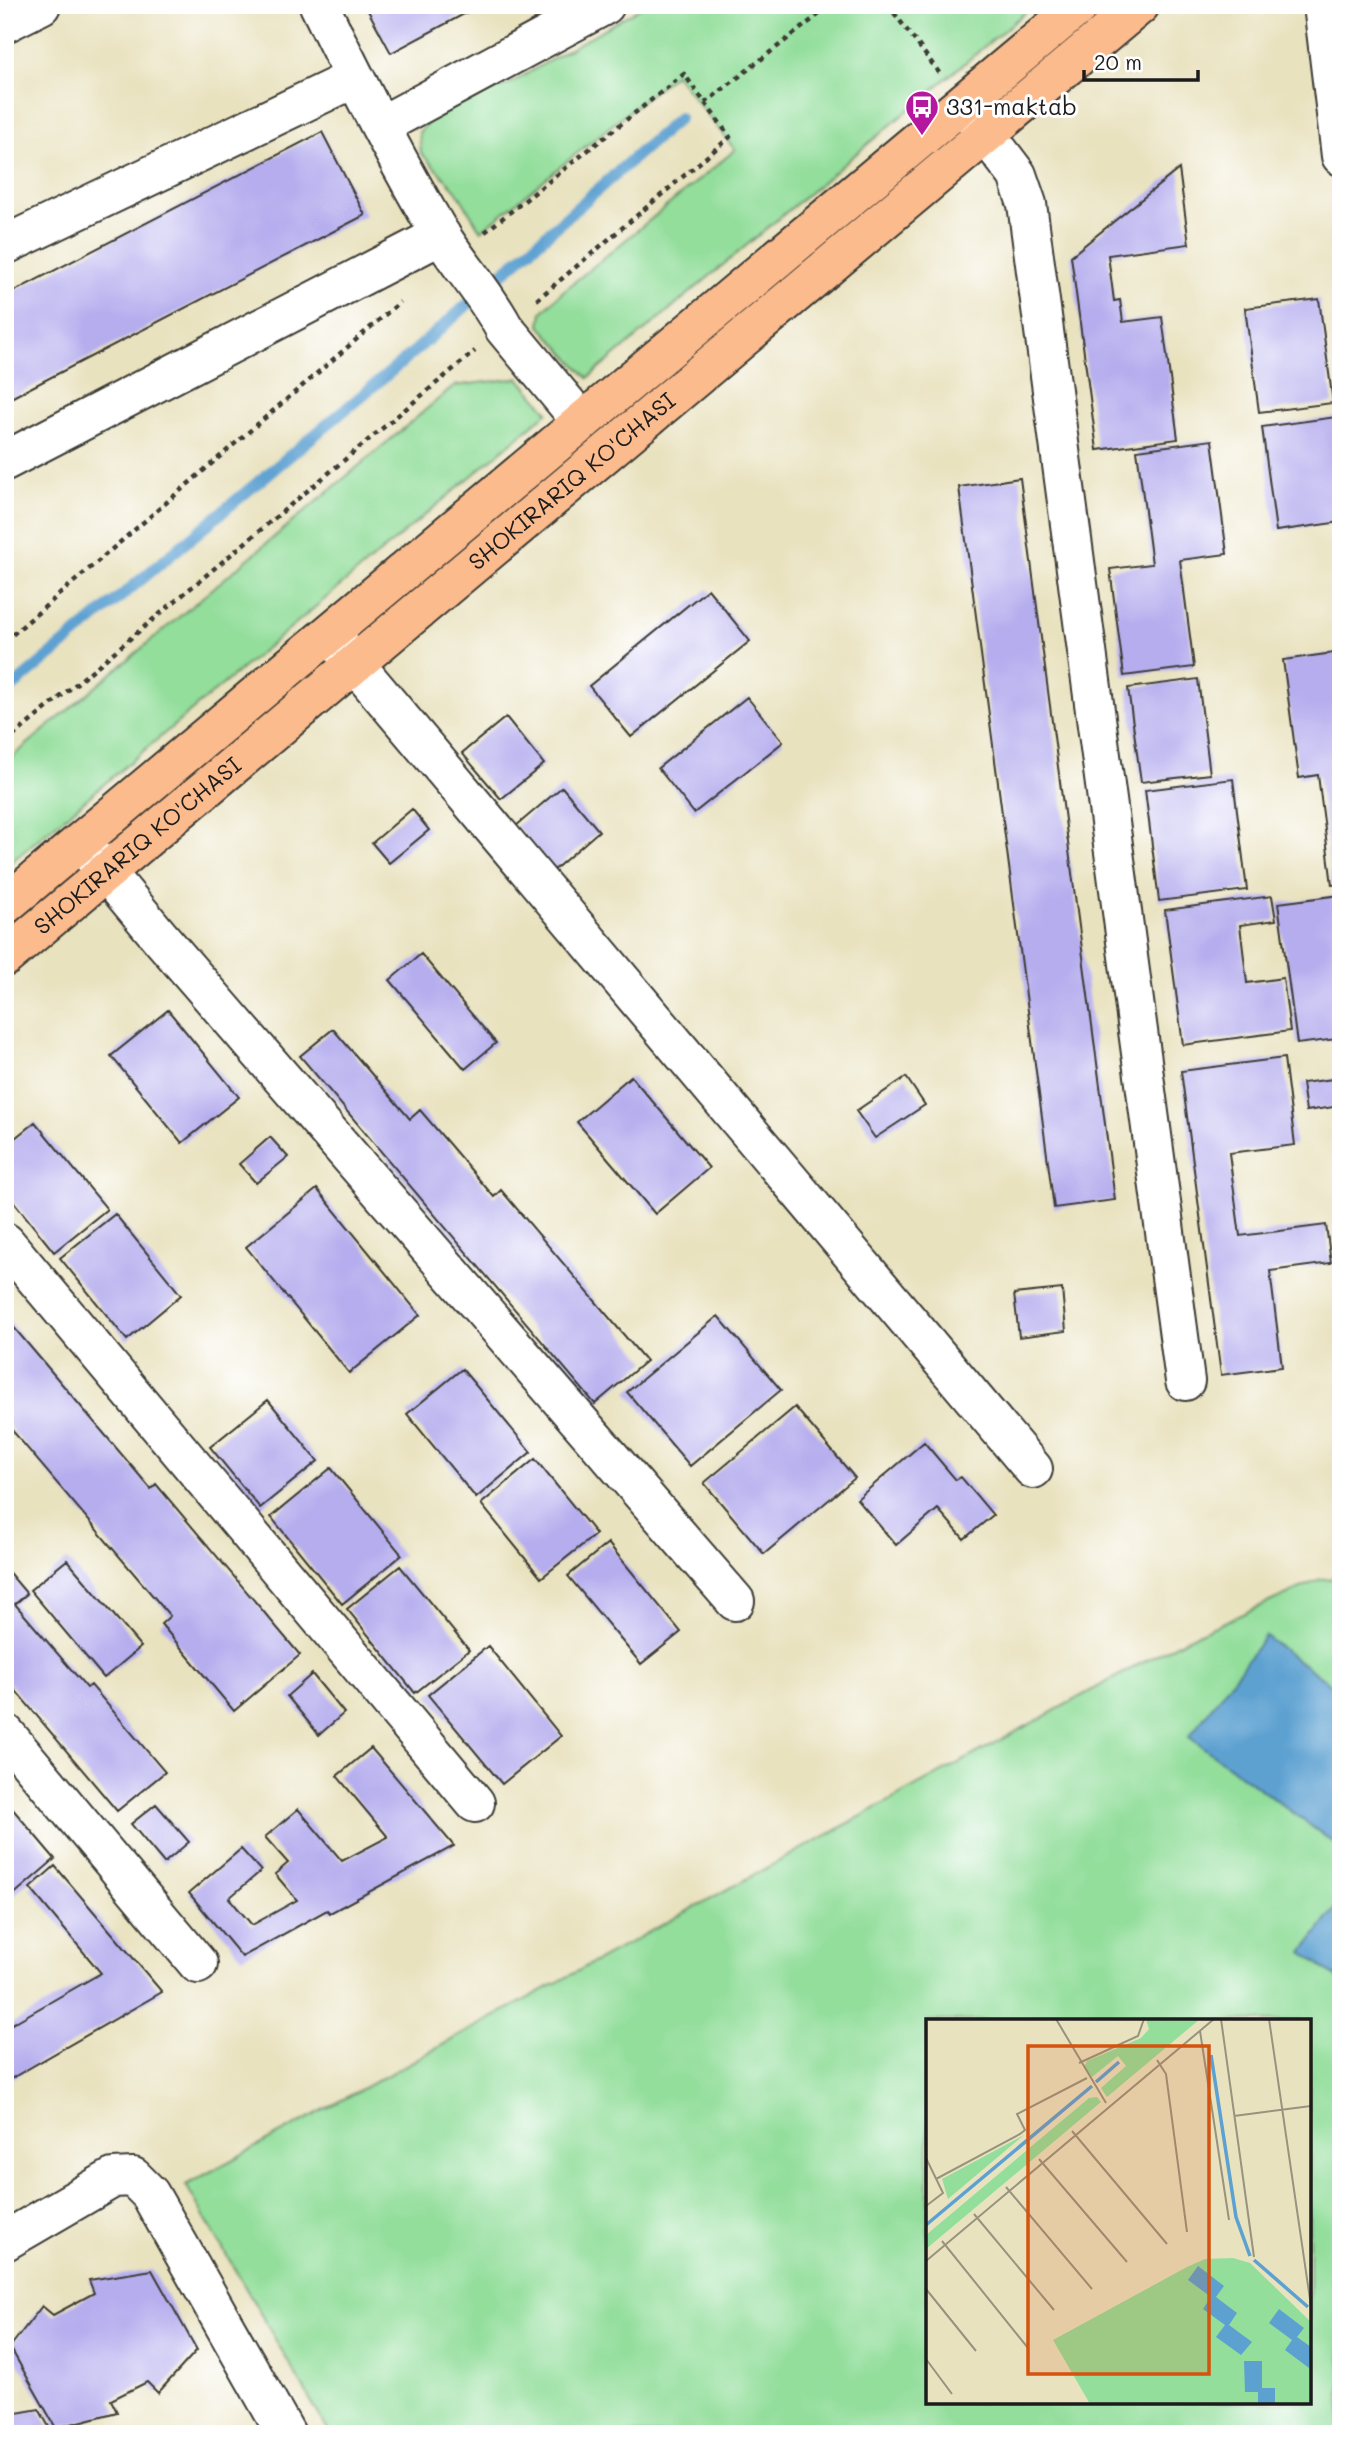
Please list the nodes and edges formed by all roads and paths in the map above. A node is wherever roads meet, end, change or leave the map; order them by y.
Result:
1 (41, 5) edge
2 (320, 5) edge
3 (605, 5) edge
4 (831, 5) edge
5 (888, 5) edge
6 (1080, 5) edge
7 (1140, 5) edge
8 (1323, 5) edge
9 (5, 23) edge
10 (355, 78) junction
11 (705, 103) junction
12 (963, 104) junction
13 (380, 126) junction
14 (986, 134) junction
15 (1341, 156) edge
16 (5, 245) edge
17 (453, 253) junction
18 (402, 300) dead end
19 (499, 319) junction
20 (582, 422) junction
21 (5, 461) edge
22 (329, 634) junction
23 (5, 641) edge
24 (355, 663) junction
25 (5, 743) edge
26 (80, 842) junction
27 (106, 872) junction
28 (5, 905) edge
29 (5, 957) edge
30 (5, 1242) edge
31 (1185, 1381) dead end
32 (1033, 1469) dead end
33 (735, 1601) dead end
34 (5, 1733) edge
35 (475, 1803) dead end
36 (198, 1964) dead end
37 (5, 2241) edge
38 (286, 2434) edge

1 - 9 street
2 - 10 street
3 - 13 street
4 - 11 path
5 - 12 path
6 - 12 main road, SHOKIRARIQ KO'CHASI
7 - 14 main road, SHOKIRARIQ KO'CHASI
8 - 15 street
10 - 13 street
10 - 16 street
11 - 17 path
11 - 19 path
12 - 14 street
12 - 20 main road, SHOKIRARIQ KO'CHASI
13 - 17 street
14 - 24 main road, SHOKIRARIQ KO'CHASI
14 - 31 street
17 - 19 street
17 - 21 street
18 - 23 path
19 - 20 street
19 - 25 path
20 - 22 main road, SHOKIRARIQ KO'CHASI
22 - 24 street
22 - 26 main road, SHOKIRARIQ KO'CHASI
24 - 27 main road, SHOKIRARIQ KO'CHASI
24 - 32 street
26 - 27 street
26 - 28 main road, SHOKIRARIQ KO'CHASI
27 - 29 main road, SHOKIRARIQ KO'CHASI
27 - 33 street
30 - 35 street
34 - 36 street
37 - 38 street

